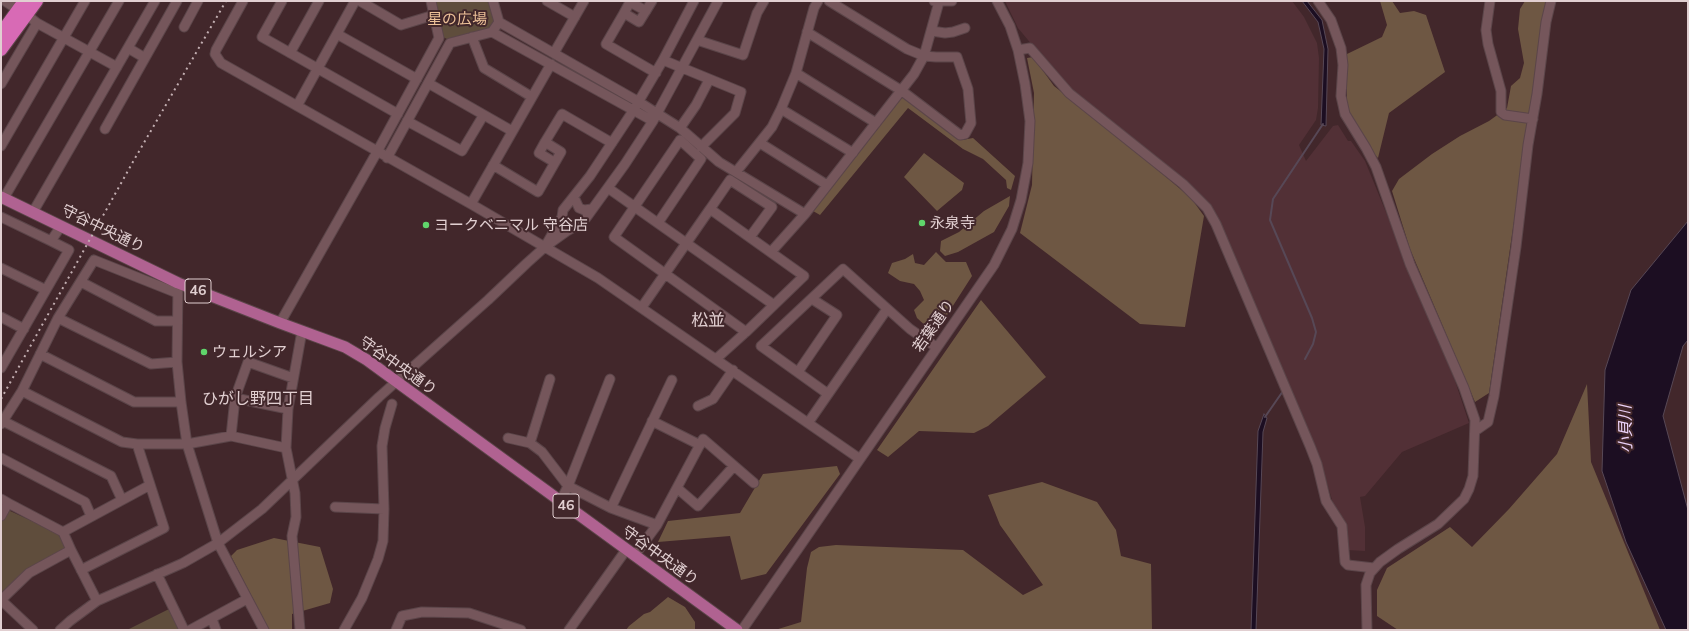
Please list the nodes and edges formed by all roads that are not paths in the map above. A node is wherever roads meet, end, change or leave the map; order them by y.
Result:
1 (5, 1) edge
2 (37, 1) edge
3 (84, 1) edge
4 (119, 1) edge
5 (155, 1) edge
6 (177, 1) edge
7 (198, 1) edge
8 (243, 1) edge
9 (281, 1) edge
10 (318, 1) edge
11 (355, 1) edge
12 (360, 1) edge
13 (431, 1) edge
14 (493, 1) edge
15 (547, 1) edge
16 (584, 1) edge
17 (652, 1) edge
18 (694, 1) edge
19 (718, 1) edge
20 (764, 1) edge
21 (818, 1) edge
22 (829, 1) edge
23 (937, 1) edge
24 (952, 1) edge
25 (997, 1) edge
26 (1318, 1) edge
27 (1490, 1) edge
28 (1551, 1) edge
29 (23, 9) edge
30 (646, 11) junction
31 (624, 13) junction
32 (434, 15) junction
33 (575, 17) junction
34 (37, 22) junction
35 (499, 22) junction
36 (184, 27) dead end
37 (965, 28) dead end
38 (932, 31) junction
39 (492, 32) junction
40 (807, 32) junction
41 (1, 33) edge
42 (337, 34) junction
43 (64, 36) junction
44 (472, 37) junction
45 (697, 40) junction
46 (128, 48) junction
47 (1, 50) edge
48 (90, 50) junction
49 (1018, 50) junction
50 (290, 53) junction
51 (554, 53) junction
52 (924, 56) junction
53 (145, 58) junction
54 (663, 60) junction
55 (551, 64) junction
56 (117, 67) junction
57 (318, 68) junction
58 (681, 68) junction
59 (656, 73) junction
60 (796, 73) junction
61 (417, 79) junction
62 (709, 80) junction
63 (428, 83) junction
64 (1, 84) edge
65 (902, 91) junction
66 (532, 97) junction
67 (639, 102) junction
68 (297, 106) junction
69 (781, 109) junction
70 (633, 111) junction
71 (398, 114) junction
72 (483, 116) junction
73 (655, 117) junction
74 (1533, 119) junction
75 (407, 121) junction
76 (876, 123) junction
77 (680, 128) junction
78 (105, 129) dead end
79 (512, 131) junction
80 (612, 143) junction
81 (760, 143) junction
82 (1, 146) edge
83 (702, 147) junction
84 (377, 152) junction
85 (852, 153) junction
86 (387, 158) junction
87 (493, 165) junction
88 (736, 172) junction
89 (828, 185) junction
90 (608, 188) junction
91 (2, 197) edge
92 (574, 197) junction
93 (471, 204) junction
94 (635, 207) junction
95 (592, 209) junction
96 (710, 209) junction
97 (33, 212) junction
98 (805, 214) junction
99 (1, 216) edge
100 (658, 223) junction
101 (61, 226) junction
102 (750, 237) junction
103 (51, 241) junction
104 (686, 242) junction
105 (546, 246) junction
106 (771, 252) junction
107 (1, 268) edge
108 (665, 273) junction
109 (81, 282) junction
110 (178, 288) junction
111 (46, 290) junction
112 (812, 299) junction
113 (774, 305) junction
114 (642, 307) junction
115 (887, 309) junction
116 (1, 317) edge
117 (58, 318) junction
118 (176, 321) junction
119 (280, 323) junction
120 (24, 329) junction
121 (302, 331) junction
122 (746, 332) junction
123 (936, 347) junction
124 (40, 354) junction
125 (716, 359) junction
126 (177, 362) junction
127 (1, 368) edge
128 (733, 370) junction
129 (798, 372) junction
130 (293, 378) junction
131 (550, 379) dead end
132 (610, 379) dead end
133 (672, 380) dead end
134 (396, 382) junction
135 (22, 392) junction
136 (828, 394) junction
137 (235, 398) junction
138 (180, 402) junction
139 (392, 404) dead end
140 (698, 406) dead end
141 (288, 409) junction
142 (652, 421) junction
143 (2, 423) edge
144 (808, 423) junction
145 (1475, 431) junction
146 (231, 436) junction
147 (508, 438) dead end
148 (530, 443) junction
149 (137, 444) junction
150 (187, 444) junction
151 (700, 445) junction
152 (286, 448) junction
153 (1, 458) edge
154 (860, 459) junction
155 (734, 466) junction
156 (292, 480) junction
157 (754, 483) dead end
158 (150, 485) junction
159 (568, 486) junction
160 (676, 488) junction
161 (122, 500) junction
162 (4, 501) edge
163 (560, 502) junction
164 (335, 507) dead end
165 (610, 508) junction
166 (384, 509) junction
167 (1, 516) edge
168 (91, 516) junction
169 (657, 525) junction
170 (63, 532) junction
171 (218, 543) junction
172 (71, 550) junction
173 (630, 553) junction
174 (1374, 568) junction
175 (81, 570) junction
176 (157, 574) junction
177 (246, 599) junction
178 (1, 600) edge
179 (97, 601) junction
180 (212, 619) junction
181 (33, 630) edge
182 (60, 630) edge
183 (184, 630) edge
184 (190, 630) edge
185 (216, 630) edge
186 (264, 630) edge
187 (300, 630) edge
188 (344, 630) edge
189 (396, 630) edge
190 (520, 630) edge
191 (569, 630) edge
192 (737, 630) edge
193 (742, 630) edge
194 (1367, 630) edge

1 - 29 street
2 - 29 highway
3 - 43 street
4 - 48 street
5 - 46 street
6 - 53 street
7 - 36 street
8 - 68 street
9 - 50 street
10 - 50 street
11 - 42 street
12 - 32 street
13 - 32 street
14 - 35 street
15 - 33 street
16 - 33 street
17 - 30 street
18 - 54 street
19 - 45 street
20 - 45 street
21 - 40 street
22 - 52 street
23 - 24 street
23 - 38 street
25 - 49 street, 若葉通り
26 - 145 street
27 - 74 street
28 - 74 street
29 - 34 street
29 - 41 highway
29 - 47 highway
30 - 31 street
30 - 31 street
31 - 59 street
32 - 61 street
33 - 51 street
34 - 43 street
34 - 64 street
35 - 39 street
35 - 51 street
37 - 38 street
38 - 52 street
39 - 44 street
39 - 55 street
40 - 60 street
40 - 65 street
42 - 57 street
42 - 61 street
43 - 48 street
43 - 82 street
44 - 63 street
44 - 66 street
45 - 58 street
46 - 53 street
46 - 56 street
48 - 56 street
48 - 91 street
49 - 123 street, 若葉通り
49 - 174 street
50 - 57 street
51 - 67 street
52 - 65 street
52 - 65 street
53 - 78 street
54 - 58 street
54 - 59 street
55 - 66 street
55 - 70 street
56 - 97 street
57 - 68 street
57 - 71 street
58 - 62 street
58 - 73 street
59 - 67 street
60 - 69 street
60 - 76 street
61 - 71 street
62 - 77 street
62 - 83 street
63 - 72 street
63 - 75 street
65 - 76 street
66 - 79 street
67 - 70 street
67 - 73 street
68 - 84 street
69 - 81 street
69 - 85 street
70 - 73 street
70 - 80 street
71 - 84 street
72 - 75 street
72 - 79 street
73 - 77 street
73 - 90 street
74 - 145 street
75 - 86 street
76 - 85 street
77 - 83 street
79 - 87 street
80 - 87 street
80 - 92 street
81 - 88 street
81 - 89 street
83 - 88 street
84 - 86 street
84 - 119 street
85 - 89 street
86 - 93 street
87 - 93 street
88 - 98 street
89 - 98 street
90 - 94 street
90 - 95 street
91 - 97 main road, 守谷中央通り / 46
92 - 95 street
92 - 105 street
93 - 105 street
94 - 100 street
94 - 100 street
94 - 108 street
95 - 105 street
96 - 102 street
96 - 102 street
96 - 104 street
97 - 101 main road, 守谷中央通り / 46
98 - 106 street
99 - 103 street
100 - 104 street
101 - 103 street
101 - 110 main road, 守谷中央通り / 46
102 - 106 street
103 - 111 street
104 - 108 street
104 - 113 street
105 - 114 street
105 - 134 street
106 - 113 street
107 - 111 street
108 - 114 street
108 - 122 street
109 - 110 street
109 - 117 street
109 - 118 street
110 - 118 street
110 - 119 main road, 守谷中央通り / 46
111 - 120 street
112 - 115 street
112 - 129 street
112 - 129 street
113 - 122 street
114 - 125 street
115 - 123 street
115 - 136 street
116 - 120 street
117 - 124 street
117 - 126 street
118 - 126 street
119 - 121 main road, 守谷中央通り / 46
120 - 127 street
121 - 130 street
121 - 134 main road, 守谷中央通り / 46
122 - 125 street
123 - 154 street, 若葉通り
124 - 135 street
124 - 138 street
125 - 128 street
126 - 138 street
128 - 140 street
128 - 144 street
129 - 136 street
130 - 137 street
130 - 141 street
131 - 148 street
132 - 159 street
133 - 142 street
134 - 156 street
134 - 163 main road, 守谷中央通り / 46
135 - 143 street
135 - 149 street
136 - 144 street
137 - 141 street
137 - 146 street
138 - 150 street
139 - 166 street
141 - 152 street
142 - 151 street
142 - 165 street
143 - 161 street
144 - 154 street
145 - 174 street
146 - 150 street
146 - 152 street
147 - 148 street
148 - 159 street
149 - 150 street
149 - 158 street
150 - 171 street
151 - 155 street
151 - 160 street
152 - 156 street
153 - 168 street
154 - 193 street, 若葉通り
155 - 157 street
155 - 160 street
156 - 171 street
156 - 187 street
158 - 161 street
158 - 175 street
159 - 163 street
159 - 165 street
160 - 169 street
161 - 168 street
162 - 167 street
162 - 170 street
163 - 173 main road, 守谷中央通り / 46
164 - 166 street
165 - 169 street
166 - 188 street
168 - 170 street
169 - 173 street
170 - 172 street
171 - 176 street
171 - 177 street
172 - 175 street
172 - 178 street
173 - 191 street
173 - 192 main road, 守谷中央通り / 46
174 - 194 street
175 - 179 street
176 - 179 street
176 - 183 street
177 - 180 street
177 - 186 street
178 - 181 street
179 - 182 street
180 - 184 street
180 - 185 street
189 - 190 street

